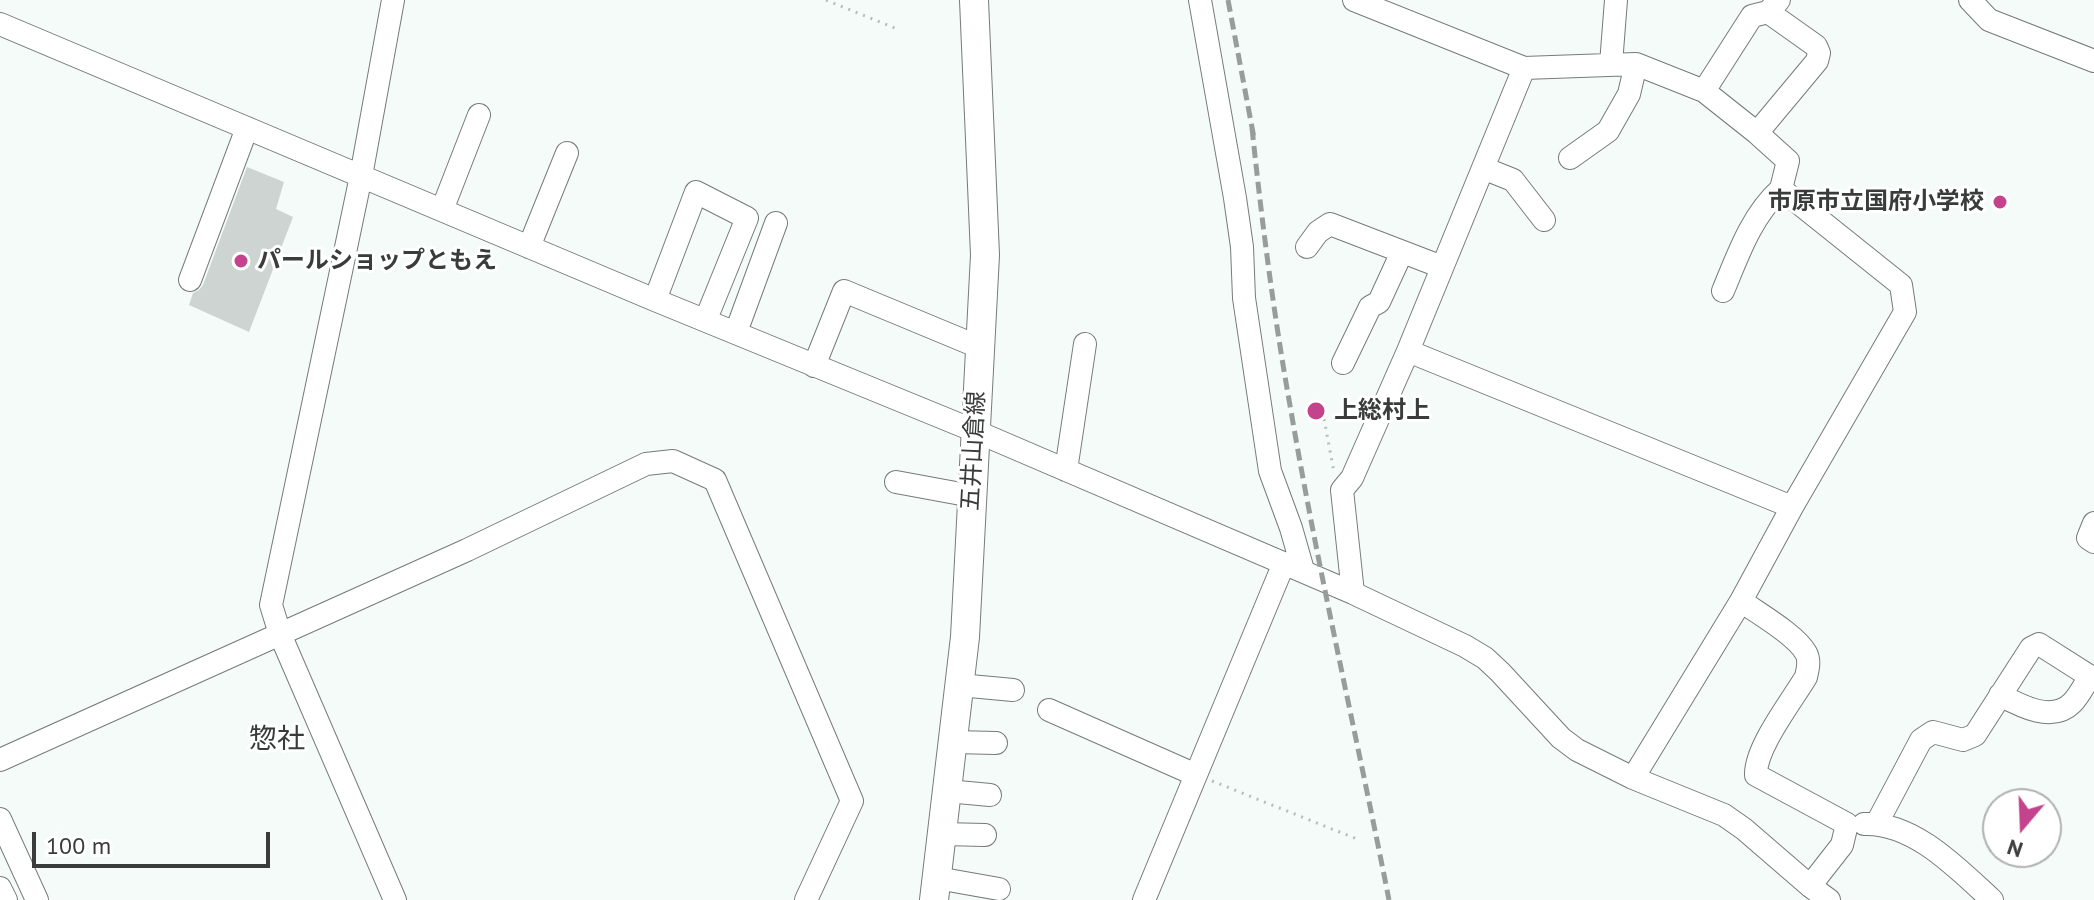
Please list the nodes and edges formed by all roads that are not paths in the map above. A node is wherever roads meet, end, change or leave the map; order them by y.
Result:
1 (393, 0) edge
2 (974, 0) edge
3 (1200, 0) edge
4 (1354, 0) edge
5 (1616, 0) edge
6 (1970, 0) edge
7 (1773, 6) edge
8 (0, 24) edge
9 (2094, 61) edge
10 (1611, 64) junction
11 (1636, 64) junction
12 (1524, 68) junction
13 (1704, 91) junction
14 (479, 115) dead end
15 (247, 128) junction
16 (1757, 133) junction
17 (567, 153) dead end
18 (1570, 158) dead end
19 (1483, 168) junction
20 (361, 176) junction
21 (1781, 189) junction
22 (442, 210) junction
23 (1544, 220) dead end
24 (776, 223) dead end
25 (529, 247) junction
26 (1307, 247) dead end
27 (1402, 252) junction
28 (1442, 267) junction
29 (190, 280) dead end
30 (1723, 291) dead end
31 (655, 300) junction
32 (706, 319) junction
33 (736, 332) junction
34 (1085, 344) dead end
35 (979, 347) junction
36 (1408, 351) junction
37 (1343, 363) dead end
38 (814, 366) junction
39 (975, 431) junction
40 (1066, 470) junction
41 (896, 482) dead end
42 (972, 496) junction
43 (1792, 507) junction
44 (2094, 523) edge
45 (2094, 542) edge
46 (1294, 566) junction
47 (1353, 593) junction
48 (1741, 601) junction
49 (280, 634) junction
50 (2092, 677) edge
51 (959, 685) junction
52 (1013, 690) dead end
53 (2000, 695) junction
54 (1049, 710) dead end
55 (953, 742) junction
56 (996, 743) dead end
57 (0, 760) edge
58 (1196, 775) junction
59 (1633, 778) junction
60 (947, 791) junction
61 (990, 795) dead end
62 (0, 819) edge
63 (1877, 823) junction
64 (1847, 824) junction
65 (942, 834) junction
66 (985, 835) dead end
67 (1810, 886) junction
68 (0, 888) edge
69 (936, 889) edge
70 (999, 889) dead end
71 (6, 900) edge
72 (37, 900) edge
73 (395, 900) edge
74 (806, 900) edge
75 (1144, 900) edge
76 (1829, 900) edge
77 (1992, 900) edge

1 - 20 street
2 - 35 main road, 五井山倉線
3 - 46 street
4 - 12 street
5 - 10 street
6 - 9 street
7 - 13 street
7 - 16 street
8 - 15 street
10 - 11 street
10 - 12 street
11 - 13 street
11 - 18 street
12 - 19 street
13 - 16 street
14 - 22 street
15 - 20 street
15 - 29 street
16 - 21 street
17 - 25 street
19 - 23 street
19 - 28 street
20 - 22 street
20 - 49 street
21 - 30 street
21 - 43 street
22 - 25 street
24 - 33 street
25 - 31 street
26 - 27 street
27 - 28 street
27 - 37 street
28 - 36 street
31 - 32 street
31 - 32 street
32 - 33 street
33 - 38 street
34 - 40 street
35 - 38 street
35 - 39 main road, 五井山倉線
36 - 43 street
36 - 47 street
38 - 39 street
39 - 40 street
39 - 42 main road, 五井山倉線
40 - 46 street
41 - 42 street
42 - 51 main road, 五井山倉線
43 - 48 street
44 - 45 street
46 - 47 street
46 - 58 street
47 - 59 street
48 - 59 street
48 - 64 street
49 - 57 street
49 - 73 street
49 - 74 street
50 - 53 street
50 - 53 street
51 - 52 street
51 - 55 main road, 五井山倉線
53 - 63 street
54 - 58 street
55 - 56 street
55 - 60 main road, 五井山倉線
58 - 75 street
59 - 67 street
60 - 61 street
60 - 65 main road, 五井山倉線
62 - 72 street
63 - 64 street
63 - 77 street
64 - 67 street
65 - 66 street
65 - 69 main road, 五井山倉線
67 - 76 street
68 - 71 street
69 - 70 street

